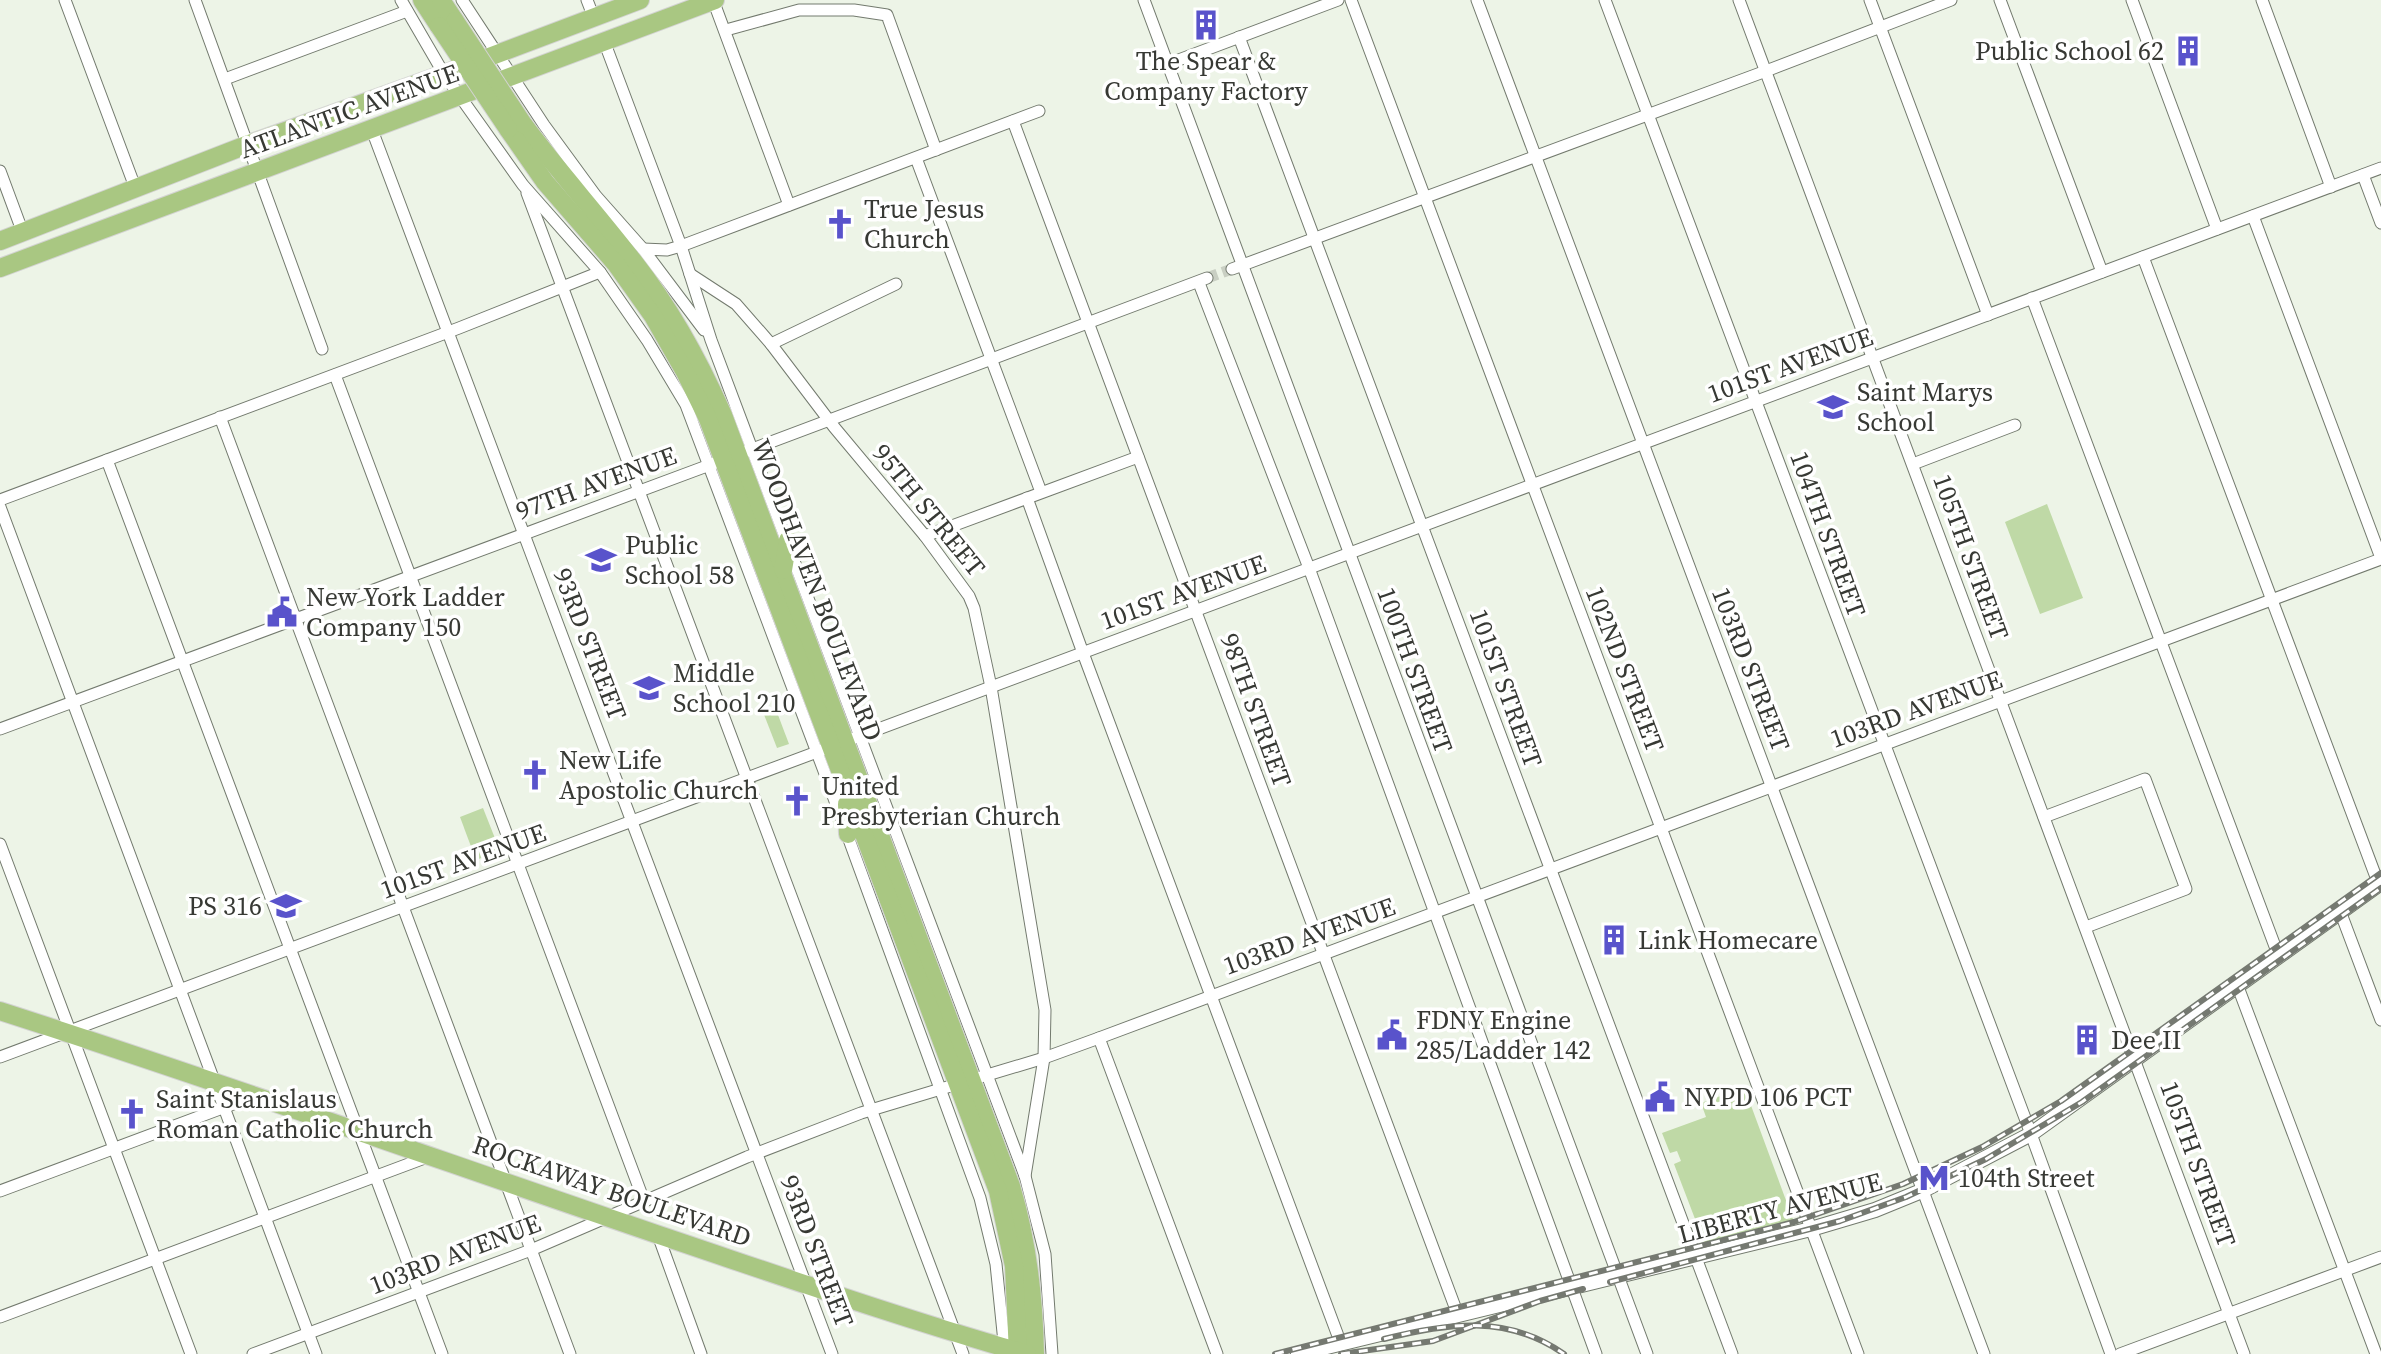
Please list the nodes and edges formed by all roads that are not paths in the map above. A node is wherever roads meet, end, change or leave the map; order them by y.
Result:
1 (65, 0) edge
2 (195, 0) edge
3 (441, 0) edge
4 (462, 0) edge
5 (640, 0) edge
6 (714, 0) edge
7 (1144, 0) edge
8 (1338, 0) edge
9 (1351, 0) edge
10 (1477, 0) edge
11 (1605, 0) edge
12 (1739, 0) edge
13 (1870, 0) edge
14 (1951, 0) edge
15 (2000, 0) edge
16 (2132, 0) edge
17 (2262, 0) edge
18 (410, 4) edge
19 (590, 9) edge
20 (447, 24) junction
21 (1880, 26) junction
22 (726, 30) junction
23 (1239, 37) junction
24 (604, 41) junction
25 (497, 55) junction
26 (1168, 64) junction
27 (1766, 71) junction
28 (444, 74) junction
29 (514, 78) junction
30 (225, 79) junction
31 (461, 97) junction
32 (1039, 111) dead end
33 (1648, 115) junction
34 (1013, 121) junction
35 (372, 130) junction
36 (249, 144) junction
37 (936, 150) junction
38 (1536, 156) junction
39 (916, 158) junction
40 (2381, 168) edge
41 (0, 171) edge
42 (259, 173) junction
43 (2363, 175) junction
44 (523, 185) junction
45 (135, 187) junction
46 (2331, 187) junction
47 (1425, 198) junction
48 (789, 205) junction
49 (2253, 216) junction
50 (2381, 223) edge
51 (2217, 229) junction
52 (23, 233) junction
53 (1314, 238) junction
54 (0, 241) edge
55 (681, 246) junction
56 (643, 249) junction
57 (2143, 257) junction
58 (1236, 267) junction
59 (0, 268) edge
60 (600, 272) junction
61 (2102, 272) junction
62 (689, 274) junction
63 (896, 284) dead end
64 (564, 288) junction
65 (2032, 298) junction
66 (1988, 315) junction
67 (1089, 325) junction
68 (449, 332) junction
69 (711, 340) junction
70 (771, 344) junction
71 (322, 349) dead end
72 (1873, 358) junction
73 (991, 360) junction
74 (335, 375) junction
75 (1755, 402) junction
76 (220, 417) junction
77 (827, 419) junction
78 (2015, 425) dead end
79 (1643, 444) junction
80 (731, 457) junction
81 (1138, 457) junction
82 (107, 460) junction
83 (1913, 464) junction
84 (1532, 485) junction
85 (640, 491) junction
86 (1041, 492) junction
87 (1027, 498) junction
88 (0, 500) edge
89 (0, 507) edge
90 (1422, 526) junction
91 (525, 533) junction
92 (925, 536) junction
93 (788, 540) junction
94 (1349, 553) junction
95 (2381, 558) edge
96 (1309, 568) junction
97 (783, 573) junction
98 (410, 576) junction
99 (2271, 600) junction
100 (1195, 610) junction
101 (296, 619) junction
102 (2161, 641) junction
103 (1083, 653) junction
104 (183, 660) junction
105 (991, 687) junction
106 (2001, 701) junction
107 (73, 702) junction
108 (0, 729) edge
109 (838, 744) junction
110 (1883, 744) junction
111 (748, 778) junction
112 (1771, 786) junction
113 (847, 789) junction
114 (2044, 817) junction
115 (633, 821) junction
116 (1661, 828) junction
117 (848, 834) junction
118 (0, 844) edge
119 (518, 864) junction
120 (1551, 869) junction
121 (2380, 884) edge
122 (1477, 897) junction
123 (403, 907) junction
124 (2340, 911) junction
125 (1435, 912) junction
126 (2086, 927) junction
127 (291, 949) junction
128 (1324, 954) junction
129 (2279, 957) junction
130 (2238, 987) junction
131 (181, 990) junction
132 (1211, 996) junction
133 (0, 1011) edge
134 (2381, 1020) edge
135 (70, 1032) junction
136 (1099, 1038) junction
137 (0, 1057) edge
138 (1044, 1058) junction
139 (2136, 1061) junction
140 (964, 1081) junction
141 (216, 1084) junction
142 (252, 1097) junction
143 (224, 1107) junction
144 (872, 1109) junction
145 (359, 1131) junction
146 (2031, 1134) junction
147 (114, 1148) junction
148 (757, 1153) junction
149 (430, 1156) junction
150 (1025, 1176) junction
151 (377, 1177) junction
152 (506, 1183) junction
153 (1924, 1190) junction
154 (0, 1191) edge
155 (644, 1201) junction
156 (266, 1217) junction
157 (606, 1217) junction
158 (1811, 1229) junction
159 (657, 1234) junction
160 (531, 1250) junction
161 (2381, 1257) edge
162 (1695, 1258) junction
163 (156, 1259) junction
164 (2345, 1270) junction
165 (1616, 1275) junction
166 (806, 1285) junction
167 (1572, 1286) junction
168 (419, 1292) junction
169 (2229, 1313) junction
170 (1458, 1315) junction
171 (0, 1317) edge
172 (955, 1332) junction
173 (309, 1333) junction
174 (1341, 1344) junction
175 (1018, 1352) edge
176 (191, 1354) edge
177 (253, 1354) edge
178 (316, 1354) edge
179 (442, 1354) edge
180 (570, 1354) edge
181 (701, 1354) edge
182 (832, 1354) edge
183 (963, 1354) edge
184 (1052, 1354) edge
185 (1217, 1354) edge
186 (1298, 1354) edge
187 (1596, 1354) edge
188 (1647, 1354) edge
189 (1732, 1354) edge
190 (1858, 1354) edge
191 (1984, 1354) edge
192 (2111, 1354) edge
193 (2120, 1354) edge
194 (2244, 1354) edge
195 (2376, 1354) edge

1 - 45 street
2 - 30 street
3 - 20 main road, WOODHAVEN BOULEVARD
4 - 25 street, WOODHAVEN BOULEVARD
5 - 19 main road, ATLANTIC AVENUE
6 - 22 street
6 - 24 main road, ATLANTIC AVENUE
7 - 26 street, 100TH STREET
8 - 23 street
9 - 47 street, 102ND STREET
10 - 38 street, 103RD STREET
11 - 33 street, 104TH STREET
12 - 27 street, 105TH STREET
13 - 21 street
14 - 21 street
15 - 61 street
16 - 51 street
17 - 46 street
18 - 20 main road, WOODHAVEN BOULEVARD
18 - 28 street
18 - 30 street
19 - 25 main road, ATLANTIC AVENUE
20 - 80 main road, WOODHAVEN BOULEVARD, bridge
21 - 27 street
21 - 66 street
22 - 37 street
22 - 48 street
23 - 26 street
23 - 53 street, 101ST STREET
24 - 29 main road, ATLANTIC AVENUE
24 - 55 street
25 - 28 main road, ATLANTIC AVENUE
25 - 29 street, WOODHAVEN BOULEVARD
26 - 58 street, 100TH STREET
27 - 33 street
27 - 72 street, 105TH STREET
28 - 31 street, WOODHAVEN BOULEVARD
28 - 36 main road, ATLANTIC AVENUE
29 - 31 main road, ATLANTIC AVENUE
29 - 56 street, WOODHAVEN BOULEVARD
30 - 36 street
31 - 35 main road, ATLANTIC AVENUE
31 - 44 street, WOODHAVEN BOULEVARD
32 - 34 street
33 - 38 street
33 - 75 street, 104TH STREET
34 - 37 street
34 - 67 street, 98TH STREET
35 - 42 main road, ATLANTIC AVENUE
35 - 68 street, 93RD STREET
36 - 42 street
36 - 45 main road, ATLANTIC AVENUE
37 - 39 street
38 - 47 street
38 - 79 street, 103RD STREET
39 - 48 street
39 - 73 street
40 - 43 street, 101ST AVENUE
41 - 52 street
42 - 59 main road, ATLANTIC AVENUE
42 - 71 street
43 - 46 street, 101ST AVENUE
43 - 50 street
44 - 60 street, WOODHAVEN BOULEVARD
44 - 64 street
45 - 52 main road, ATLANTIC AVENUE
46 - 49 street, 101ST AVENUE
47 - 53 street
47 - 84 street, 102ND STREET
48 - 55 street
49 - 51 street, 101ST AVENUE
49 - 95 street
51 - 57 street, 101ST AVENUE
52 - 54 main road, ATLANTIC AVENUE
53 - 58 street
53 - 90 street, 101ST STREET
55 - 56 street
55 - 62 street
56 - 69 street, WOODHAVEN BOULEVARD
57 - 61 street, 101ST AVENUE
57 - 99 street
58 - 94 street, 100TH STREET
60 - 64 street
60 - 80 street, WOODHAVEN BOULEVARD
61 - 65 street, 101ST AVENUE
62 - 69 street, WOODHAVEN BOULEVARD
62 - 70 street, 95TH STREET
63 - 70 street
64 - 68 street
64 - 85 street
65 - 66 street, 101ST AVENUE
65 - 102 street
66 - 72 street, 101ST AVENUE
67 - 73 street, 97TH AVENUE
67 - 81 street, 98TH STREET
67 - 96 street, 97TH AVENUE
68 - 74 street
68 - 91 street, 93RD STREET
69 - 80 street, WOODHAVEN BOULEVARD
70 - 77 street, 95TH STREET
72 - 75 street, 101ST AVENUE
72 - 83 street, 105TH STREET
73 - 77 street, 97TH AVENUE
73 - 86 street
74 - 76 street
74 - 98 street
75 - 79 street, 101ST AVENUE
75 - 110 street, 104TH STREET
76 - 82 street
76 - 101 street
77 - 80 street, 97TH AVENUE
77 - 92 street, 95TH STREET
78 - 83 street
79 - 84 street, 101ST AVENUE
79 - 112 street, 103RD STREET
80 - 85 street, 97TH AVENUE
80 - 93 street, WOODHAVEN BOULEVARD
80 - 97 main road, WOODHAVEN BOULEVARD
80 - 109 main road, WOODHAVEN BOULEVARD
81 - 86 street
81 - 100 street, 98TH STREET
82 - 88 street
82 - 104 street
83 - 106 street, 105TH STREET
84 - 90 street, 101ST AVENUE
84 - 116 street, 102ND STREET
85 - 91 street, 97TH AVENUE
85 - 111 street
86 - 87 street
87 - 92 street
87 - 103 street
89 - 107 street
90 - 94 street, 101ST AVENUE
90 - 120 street, 101ST STREET
91 - 98 street, 97TH AVENUE
91 - 115 street, 93RD STREET
92 - 105 street, 95TH STREET
93 - 97 main road
93 - 109 street, WOODHAVEN BOULEVARD
94 - 96 street, 101ST AVENUE
94 - 122 street, 100TH STREET
95 - 99 street, 103RD AVENUE
96 - 100 street, 101ST AVENUE
96 - 125 street
97 - 109 main road, WOODHAVEN BOULEVARD
98 - 101 street, 97TH AVENUE
98 - 119 street
99 - 102 street, 103RD AVENUE
99 - 121 street
100 - 103 street, 101ST AVENUE
100 - 128 street, 98TH STREET
101 - 104 street, 97TH AVENUE
101 - 123 street
102 - 106 street, 103RD AVENUE
102 - 129 street
103 - 105 street, 101ST AVENUE
103 - 132 street
104 - 107 street, 97TH AVENUE
104 - 127 street
105 - 109 street, 101ST AVENUE
105 - 138 street, 95TH STREET
106 - 110 street, 103RD AVENUE
106 - 114 street, 105TH STREET
107 - 108 street, 97TH AVENUE
107 - 131 street
109 - 111 street, 101ST AVENUE
109 - 113 main road, WOODHAVEN BOULEVARD
109 - 117 street, WOODHAVEN BOULEVARD
109 - 140 main road, WOODHAVEN BOULEVARD
110 - 112 street, 103RD AVENUE
110 - 146 street, 104TH STREET
111 - 115 street, 101ST AVENUE
111 - 144 street
112 - 116 street, 103RD AVENUE
112 - 153 street, 103RD STREET
113 - 117 main road
113 - 140 main road, WOODHAVEN BOULEVARD
114 - 126 street, 105TH STREET
114 - 126 street
115 - 119 street, 101ST AVENUE
115 - 148 street, 93RD STREET
116 - 120 street, 103RD AVENUE
116 - 158 street, 102ND STREET
117 - 140 street, WOODHAVEN BOULEVARD
118 - 135 street
119 - 123 street, 101ST AVENUE
119 - 155 street
120 - 122 street, 103RD AVENUE
120 - 162 street, 101ST STREET
121 - 124 street, LIBERTY AVENUE
122 - 125 street, 103RD AVENUE
122 - 165 street, 100TH STREET
123 - 127 street, 101ST AVENUE
123 - 152 street
124 - 129 street, LIBERTY AVENUE
124 - 134 street
125 - 128 street, 103RD AVENUE
125 - 167 street
126 - 139 street, 105TH STREET
127 - 131 street, 101ST AVENUE
127 - 145 street
128 - 132 street, 103RD AVENUE
128 - 170 street, 98TH STREET
129 - 130 street, LIBERTY AVENUE
130 - 139 street, LIBERTY AVENUE
130 - 164 street
131 - 135 street, 101ST AVENUE
131 - 141 street
132 - 136 street, 103RD AVENUE
132 - 174 street
133 - 135 main road, ROCKAWAY BOULEVARD
135 - 137 street, 101ST AVENUE
135 - 141 main road, ROCKAWAY BOULEVARD
135 - 147 street
136 - 138 street, 103RD AVENUE
136 - 185 street
138 - 140 street, 103RD AVENUE
138 - 150 street, 95TH STREET
139 - 146 street, LIBERTY AVENUE
139 - 169 street, 105TH STREET
140 - 144 street, 103RD AVENUE
140 - 150 street, WOODHAVEN BOULEVARD
140 - 175 street, WOODHAVEN BOULEVARD
140 - 175 main road, WOODHAVEN BOULEVARD
141 - 142 main road, ROCKAWAY BOULEVARD
141 - 143 street
142 - 143 street
142 - 145 main road, ROCKAWAY BOULEVARD
143 - 147 street
143 - 156 street
144 - 148 street, 103RD AVENUE
144 - 172 street
145 - 149 main road, ROCKAWAY BOULEVARD
145 - 151 street
146 - 153 street, LIBERTY AVENUE
146 - 192 street, 104TH STREET
147 - 154 street
147 - 163 street
148 - 155 street, 103RD AVENUE
148 - 166 street, 93RD STREET
149 - 151 street
149 - 152 main road, ROCKAWAY BOULEVARD
150 - 184 street, WOODHAVEN BOULEVARD
151 - 156 street
151 - 168 street
152 - 157 main road, ROCKAWAY BOULEVARD
152 - 160 street
153 - 158 street, LIBERTY AVENUE
153 - 191 street, 103RD STREET
155 - 157 street, 103RD AVENUE
156 - 163 street
156 - 173 street
157 - 159 main road, ROCKAWAY BOULEVARD
157 - 160 street, 103RD AVENUE
158 - 162 street, LIBERTY AVENUE
158 - 190 street, 102ND STREET
159 - 166 main road, ROCKAWAY BOULEVARD
159 - 181 street
160 - 168 street, 103RD AVENUE
160 - 180 street
161 - 164 street
162 - 165 street, LIBERTY AVENUE
162 - 189 street, 101ST STREET
163 - 171 street
163 - 176 street
164 - 169 street
164 - 195 street
165 - 167 street, LIBERTY AVENUE
165 - 188 street, 100TH STREET
166 - 172 main road, ROCKAWAY BOULEVARD
166 - 182 street, 93RD STREET
167 - 170 street, LIBERTY AVENUE
167 - 187 street
168 - 173 street, 103RD AVENUE
168 - 179 street
169 - 193 street
169 - 194 street, 105TH STREET
170 - 174 street, LIBERTY AVENUE
172 - 175 main road, ROCKAWAY BOULEVARD
172 - 183 street
173 - 177 street, 103RD AVENUE
173 - 178 street
174 - 186 street, LIBERTY AVENUE

